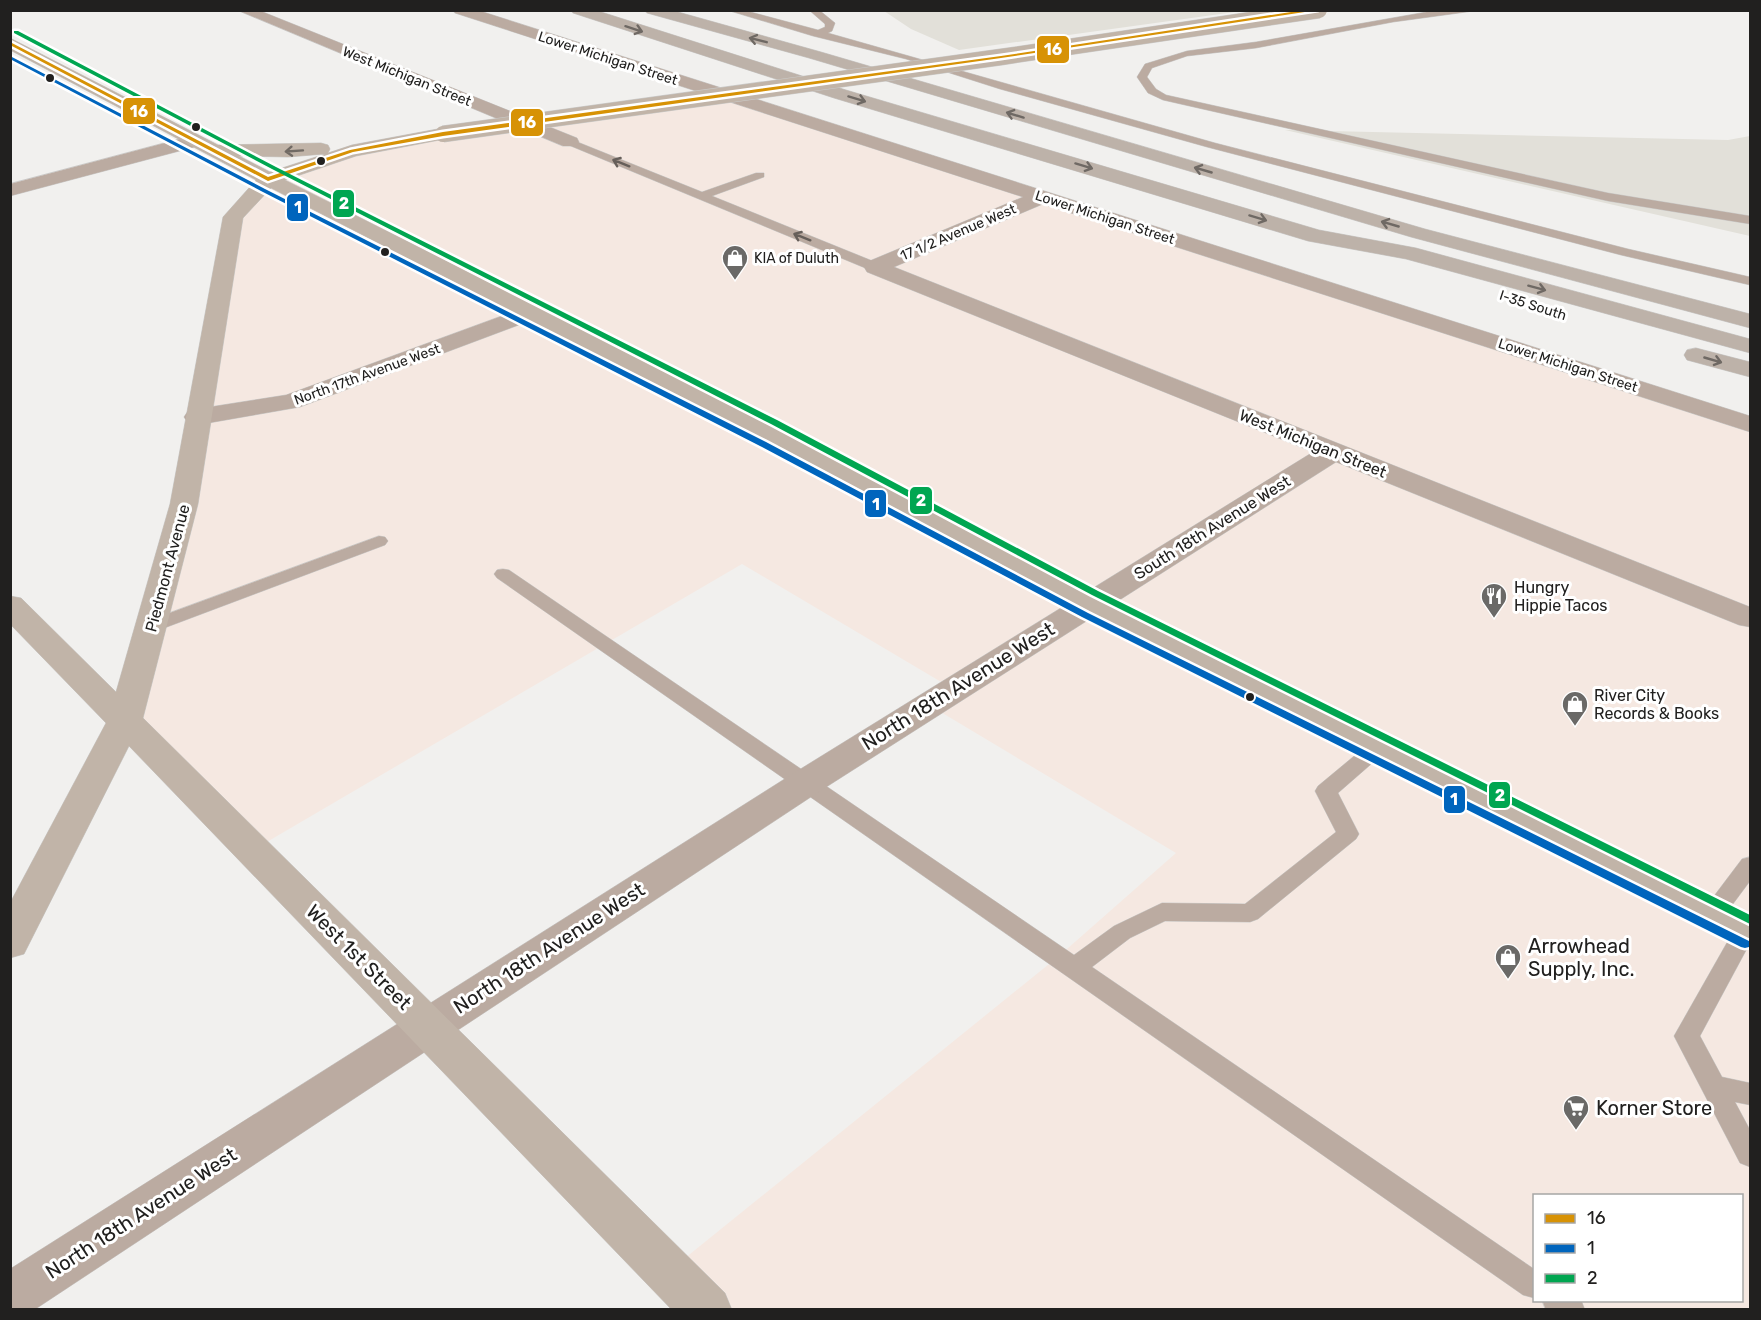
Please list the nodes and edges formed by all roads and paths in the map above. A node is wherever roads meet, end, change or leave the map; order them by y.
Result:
1 (244, 10) edge
2 (460, 10) edge
3 (578, 10) edge
4 (652, 10) edge
5 (731, 10) edge
6 (813, 10) edge
7 (1319, 10) edge
8 (1478, 10) edge
9 (816, 34) junction
10 (10, 43) edge
11 (195, 141) junction
12 (394, 142) junction
13 (570, 142) joint
14 (213, 150) junction
15 (760, 175) dead end
16 (268, 179) junction
17 (10, 190) edge
18 (701, 196) junction
19 (1041, 197) junction
20 (1750, 220) edge
21 (1418, 233) junction
22 (1316, 236) junction
23 (875, 267) junction
24 (1750, 281) edge
25 (1750, 308) edge
26 (532, 312) junction
27 (1750, 321) edge
28 (1641, 339) dead end
29 (1750, 346) edge
30 (1674, 348) dead end
31 (1750, 370) edge
32 (197, 417) junction
33 (1750, 424) edge
34 (1334, 451) junction
35 (379, 541) dead end
36 (503, 574) dead end
37 (1089, 604) junction
38 (10, 605) edge
39 (1750, 618) edge
40 (152, 626) junction
41 (125, 719) junction
42 (1378, 747) junction
43 (807, 782) junction
44 (1750, 865) edge
45 (1713, 914) junction
46 (1748, 932) edge
47 (10, 943) edge
48 (1075, 967) junction
49 (428, 1027) junction
50 (1714, 1086) junction
51 (1750, 1094) edge
52 (1750, 1155) edge
53 (1533, 1284) edge
54 (10, 1297) edge
55 (707, 1310) edge

1 - 13 street, West Michigan Street
2 - 19 street, Lower Michigan Street
3 -> 22 highway
21 -> 4 highway
5 - 9 lane
6 - 9 lane
7 - 12 street, bridge
8 - 20 lane
9 - 24 lane
10 - 11 street
11 - 14 street
11 - 17 street
12 -> 14 street
12 - 16 street
18 -> 13 lane
14 - 16 street
15 - 18 lane
16 - 26 street
16 - 32 street, Piedmont Avenue
23 -> 18 lane
19 - 23 street, 17 1/2 Avenue West
19 - 33 street, Lower Michigan Street
21 - 25 highway
21 - 27 highway
22 - 28 highway, I-35 South
22 -> 29 highway
23 - 34 street, West Michigan Street
26 - 32 street, North 17th Avenue West
26 - 37 street
30 -> 31 highway
32 - 40 street, Piedmont Avenue
34 - 37 street, South 18th Avenue West
34 - 39 street, West Michigan Street
35 - 40 lane
36 - 43 lane
37 - 42 street
37 - 43 street, North 18th Avenue West
38 - 41 street, West 1st Street
40 - 41 street, Piedmont Avenue
41 - 47 street, Piedmont Avenue
41 - 49 street, West 1st Street
42 - 45 street
42 - 48 lane
43 - 48 lane
43 - 49 street, North 18th Avenue West
44 - 45 lane
45 - 46 street
46 - 50 lane
48 - 53 lane
49 - 54 street, North 18th Avenue West
49 - 55 street, West 1st Street
50 - 51 lane
50 - 52 lane

